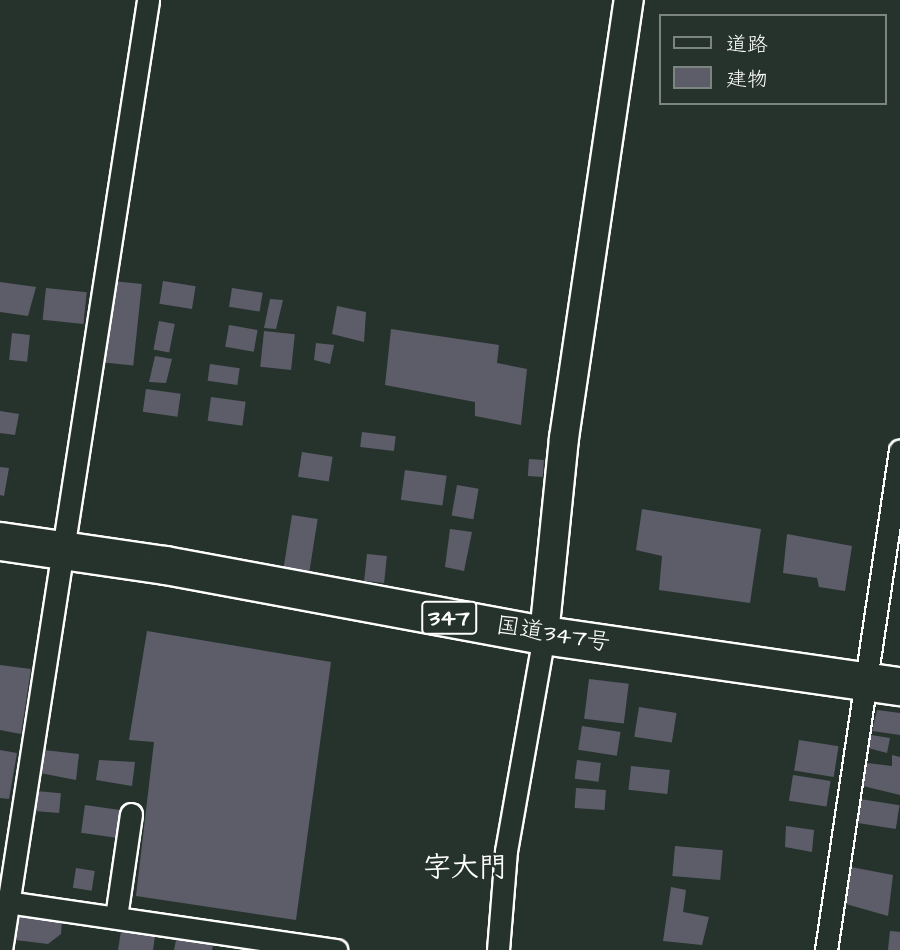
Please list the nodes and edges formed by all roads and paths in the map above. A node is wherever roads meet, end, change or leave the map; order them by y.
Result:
1 (148, 0) edge
2 (629, 0) edge
3 (900, 450) edge
4 (0, 541) edge
5 (66, 550) junction
6 (544, 635) junction
7 (863, 681) junction
8 (900, 686) edge
9 (131, 814) dead end
10 (4, 902) edge
11 (116, 917) junction
12 (1, 950) edge
13 (336, 950) edge
14 (498, 950) edge
15 (826, 950) edge

1 - 5 street
2 - 6 street
3 - 7 street
4 - 5 highway, 国道347号 / 347
5 - 6 highway, 国道347号 / 347
5 - 10 street
6 - 7 highway, 国道347号 / 347
6 - 14 street
7 - 8 highway, 国道347号 / 347
7 - 15 street
9 - 11 street
10 - 11 street
10 - 12 street
11 - 13 street

